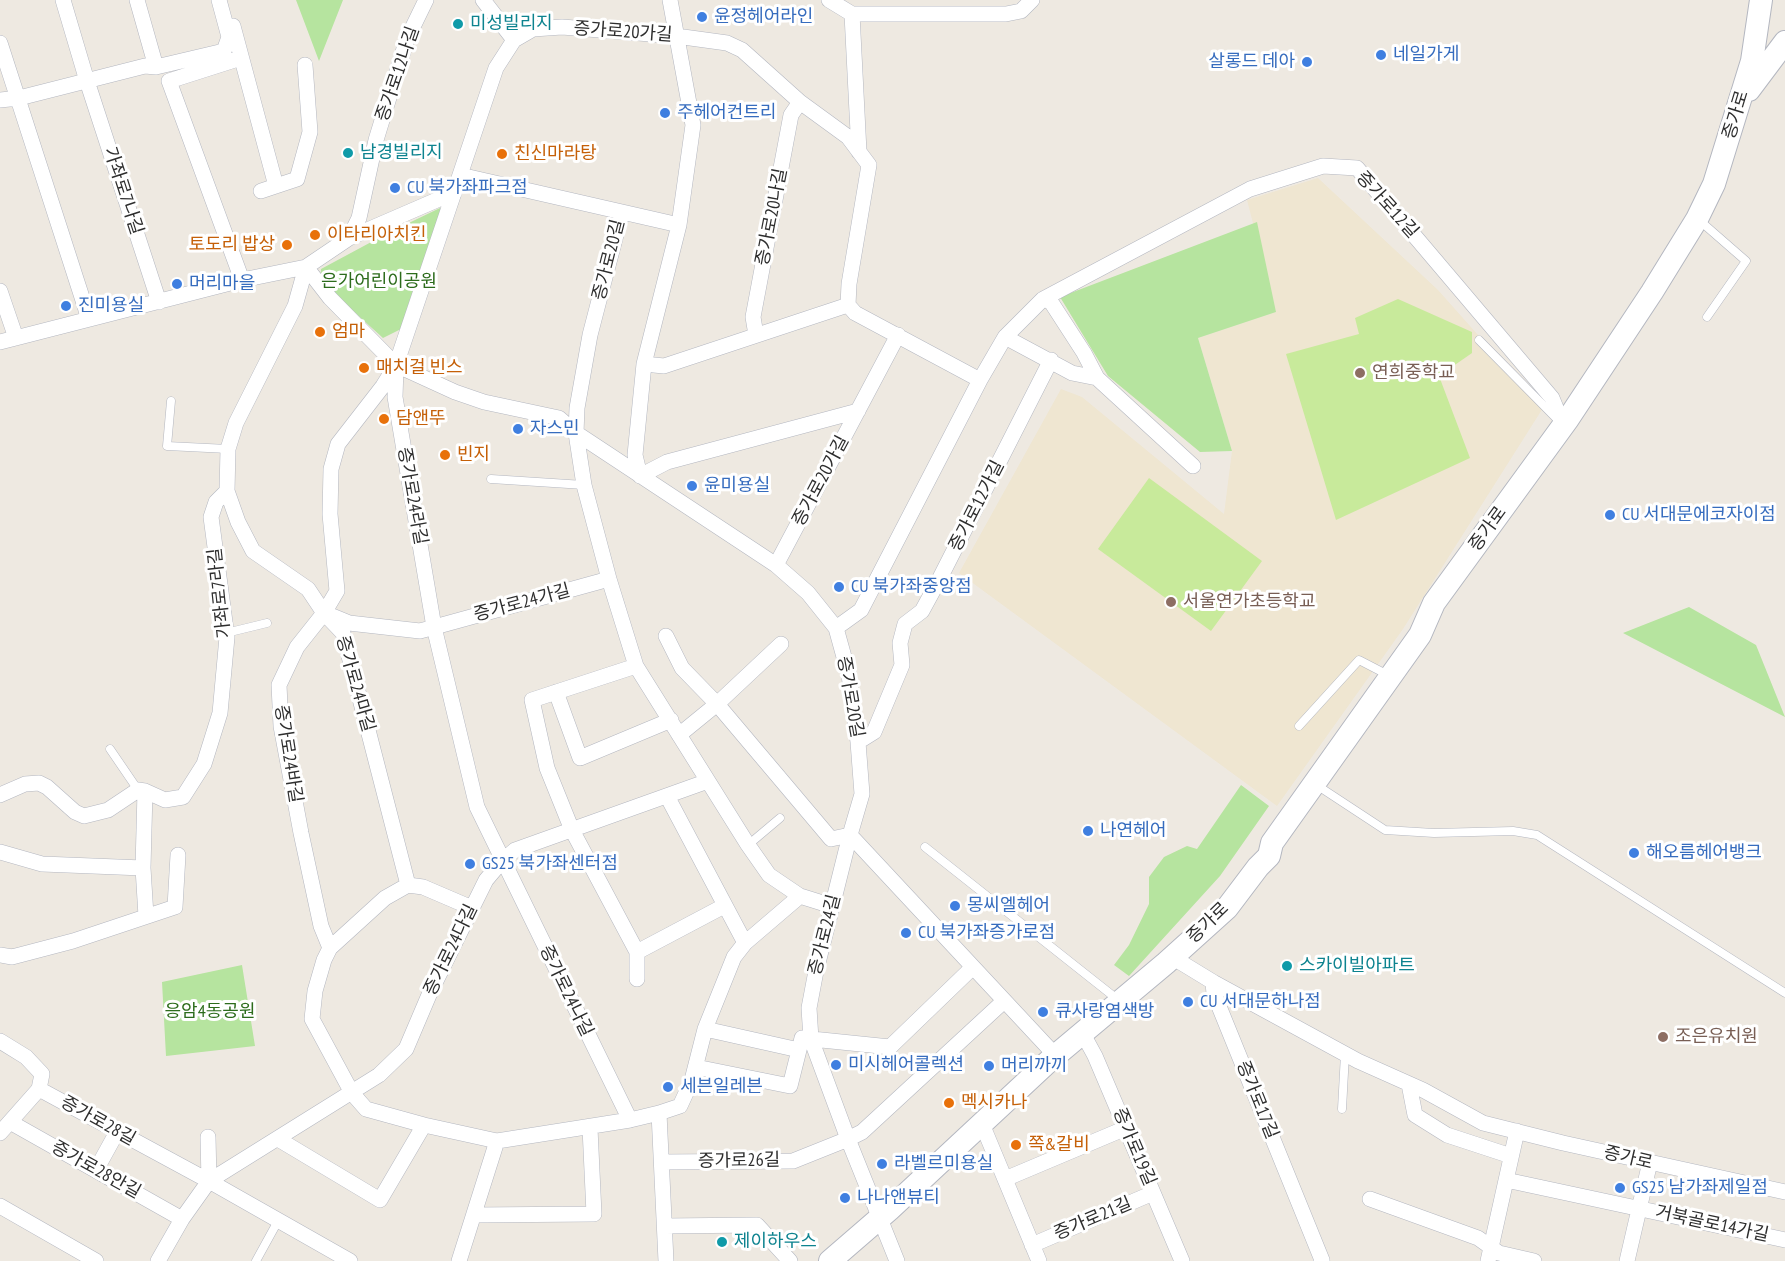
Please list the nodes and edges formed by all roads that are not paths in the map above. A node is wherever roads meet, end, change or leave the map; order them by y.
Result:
1 (63, 0) edge
2 (137, 0) edge
3 (219, 0) edge
4 (225, 0) edge
5 (426, 0) edge
6 (483, 0) edge
7 (670, 0) edge
8 (829, 0) edge
9 (1032, 0) edge
10 (1761, 0) edge
11 (852, 14) junction
12 (676, 36) junction
13 (514, 40) junction
14 (1785, 42) edge
15 (0, 43) edge
16 (241, 58) junction
17 (305, 65) dead end
18 (156, 67) junction
19 (87, 81) junction
20 (19, 98) junction
21 (0, 100) edge
22 (800, 102) junction
23 (1739, 104) junction
24 (859, 152) junction
25 (460, 175) junction
26 (453, 193) junction
27 (622, 212) junction
28 (1697, 219) junction
29 (679, 225) junction
30 (349, 238) junction
31 (306, 267) junction
32 (242, 280) junction
33 (0, 291) edge
34 (1043, 299) junction
35 (159, 302) junction
36 (848, 305) junction
37 (1707, 317) dead end
38 (89, 319) junction
39 (756, 335) junction
40 (898, 335) junction
41 (1005, 337) junction
42 (16, 338) junction
43 (1479, 340) dead end
44 (0, 342) edge
45 (1051, 360) junction
46 (644, 364) junction
47 (396, 365) junction
48 (1097, 378) junction
49 (980, 380) junction
50 (171, 401) dead end
51 (858, 411) junction
52 (1563, 425) junction
53 (576, 433) junction
54 (228, 449) junction
55 (1193, 466) dead end
56 (640, 476) junction
57 (491, 479) dead end
58 (584, 485) junction
59 (227, 491) junction
60 (776, 565) junction
61 (609, 579) junction
62 (324, 613) junction
63 (267, 623) dead end
64 (434, 627) junction
65 (836, 628) junction
66 (226, 633) junction
67 (666, 636) dead end
68 (781, 644) dead end
69 (636, 666) junction
70 (1389, 676) junction
71 (556, 692) junction
72 (717, 704) junction
73 (671, 720) junction
74 (1299, 726) dead end
75 (679, 735) junction
76 (858, 742) junction
77 (110, 749) dead end
78 (708, 781) junction
79 (1314, 784) junction
80 (142, 791) junction
81 (0, 795) edge
82 (667, 796) junction
83 (780, 818) dead end
84 (572, 830) junction
85 (850, 835) junction
86 (748, 845) junction
87 (926, 847) dead end
88 (0, 852) edge
89 (178, 855) dead end
90 (502, 861) junction
91 (143, 868) junction
92 (408, 885) junction
93 (800, 896) junction
94 (724, 906) junction
95 (832, 906) junction
96 (472, 908) junction
97 (146, 916) junction
98 (745, 943) junction
99 (330, 948) junction
100 (637, 952) junction
101 (0, 955) edge
102 (1172, 957) junction
103 (973, 967) junction
104 (638, 980) dead end
105 (1213, 982) junction
106 (1785, 993) edge
107 (1004, 1001) junction
108 (1121, 1002) junction
109 (705, 1029) junction
110 (1083, 1034) junction
111 (811, 1039) junction
112 (0, 1041) edge
113 (799, 1050) junction
114 (1345, 1054) junction
115 (1056, 1056) junction
116 (696, 1067) junction
117 (1409, 1084) junction
118 (39, 1089) junction
119 (352, 1094) junction
120 (1342, 1109) dead end
121 (659, 1113) junction
122 (630, 1120) junction
123 (982, 1124) junction
124 (424, 1125) junction
125 (5, 1127) edge
126 (590, 1128) junction
127 (1126, 1128) junction
128 (1517, 1131) junction
129 (117, 1132) junction
130 (208, 1137) dead end
131 (278, 1139) junction
132 (848, 1139) junction
133 (496, 1141) junction
134 (1511, 1156) junction
135 (662, 1162) junction
136 (1650, 1162) junction
137 (96, 1170) junction
138 (1005, 1179) junction
139 (1506, 1180) junction
140 (209, 1181) junction
141 (1785, 1192) edge
142 (1153, 1193) junction
143 (1370, 1199) dead end
144 (0, 1206) edge
145 (1638, 1208) junction
146 (474, 1215) junction
147 (879, 1218) junction
148 (182, 1219) junction
149 (278, 1221) junction
150 (664, 1226) junction
151 (1785, 1240) edge
152 (1489, 1254) edge
153 (1035, 1256) edge
154 (96, 1261) edge
155 (158, 1261) edge
156 (256, 1261) edge
157 (350, 1261) edge
158 (459, 1261) edge
159 (666, 1261) edge
160 (790, 1261) edge
161 (830, 1261) edge
162 (897, 1261) edge
163 (1182, 1261) edge
164 (1322, 1261) edge
165 (1534, 1261) edge
166 (1627, 1261) edge

1 - 19 street, 가좌로7나길
2 - 18 street
3 - 18 street
4 - 16 street
5 - 30 street, 증가로12나길
6 - 13 street
7 - 12 street
8 - 11 street
9 - 11 street
10 - 23 main road, 증가로
11 - 24 street, 증가로20가길
12 - 13 street, 증가로20가길
12 - 22 street, 증가로20가길
12 - 29 street
13 - 25 street
14 - 23 main road
15 - 20 street
16 - 17 street
16 - 32 street
18 - 19 street
19 - 20 street
19 - 35 street, 가좌로7나길
20 - 21 street
20 - 38 street
22 - 24 street, 증가로20가길
22 - 39 street, 증가로20나길
23 - 28 main road, 증가로
24 - 36 street, 증가로20가길
25 - 26 street
25 - 27 street, 증가로20길
26 - 30 street
26 - 47 street
27 - 29 street
27 - 53 street, 증가로20길
28 - 37 lane
28 - 52 main road, 증가로
29 - 46 street
30 - 31 street
31 - 32 street
31 - 47 street
31 - 54 street
32 - 35 street
33 - 42 street
34 - 41 street
34 - 48 street
34 - 52 street, 증가로12길
35 - 38 street
36 - 39 street
36 - 40 street
38 - 42 street
39 - 46 street
40 - 49 street
40 - 51 street, 증가로20가길
41 - 45 street
41 - 49 street
42 - 44 street
43 - 52 lane
45 - 48 street
45 - 76 street, 증가로12가길
46 - 56 street
47 - 53 street, 증가로20길
47 - 62 street
47 - 64 street, 증가로24라길
48 - 55 street
49 - 65 street
50 - 54 lane
51 - 56 street
51 - 60 street, 증가로20가길
52 - 70 main road, 증가로
53 - 56 street, 증가로20길
53 - 58 street
54 - 59 street
56 - 60 street, 증가로20길
57 - 58 lane
58 - 61 street
59 - 62 street
59 - 66 street, 가좌로7라길
60 - 65 street, 증가로20길
61 - 64 street, 증가로24가길
61 - 69 street
62 - 64 street
62 - 92 street, 증가로24마길
62 - 99 street, 증가로24바길
63 - 66 lane
64 - 90 street, 증가로24라길
65 - 76 street, 증가로20길
66 - 80 street, 가좌로7라길
67 - 72 street
68 - 72 street
69 - 71 street
69 - 73 street
70 - 74 lane
70 - 79 main road, 증가로
71 - 73 street
71 - 84 street
72 - 75 street
72 - 85 street
73 - 75 street
75 - 78 street
76 - 85 street, 증가로20길
77 - 80 lane
78 - 82 street, 증가로24다길
78 - 86 street
79 - 102 main road, 증가로
79 - 106 lane
80 - 81 street
80 - 91 street
82 - 84 street, 증가로24다길
82 - 94 street
83 - 86 lane
84 - 90 street, 증가로24다길
84 - 100 street
85 - 95 street, 증가로24길
85 - 103 street
86 - 93 street
87 - 108 lane
88 - 91 street
89 - 97 street
90 - 96 street, 증가로24다길
90 - 122 street, 증가로24나길
91 - 97 street
92 - 96 street
92 - 99 street
93 - 95 street
93 - 98 street
94 - 98 street
94 - 100 street
95 - 111 street, 증가로24길
96 - 119 street, 증가로24다길
97 - 101 street
98 - 109 street
99 - 119 street
100 - 104 street
102 - 105 street
102 - 108 main road, 증가로
103 - 107 street
103 - 111 street
105 - 114 street, 증가로
105 - 164 street, 증가로17길
107 - 115 street
107 - 132 street
108 - 110 main road, 증가로
109 - 113 street
109 - 116 street
110 - 115 main road, 증가로
110 - 127 street, 증가로19길
111 - 113 street
111 - 132 street, 증가로24길
112 - 118 street
113 - 116 street
114 - 117 street, 증가로
114 - 120 lane
115 - 123 main road, 증가로
116 - 121 street
117 - 128 street, 증가로
117 - 134 street
118 - 125 street, 증가로28길
118 - 129 street, 증가로28길
119 - 124 street
119 - 131 street
121 - 122 street
121 - 135 street
122 - 126 street
123 - 138 street, 증가로21길
123 - 147 main road, 증가로
124 - 131 street
124 - 133 street
125 - 137 street, 증가로28안길
126 - 133 street
126 - 146 street
127 - 138 street
127 - 142 street, 증가로19길
128 - 134 street
128 - 136 street, 증가로
129 - 137 street
129 - 140 street, 증가로28길
130 - 140 street
131 - 140 street
132 - 135 street, 증가로26길
132 - 147 street, 증가로24길
133 - 146 street
134 - 139 street
135 - 150 street
136 - 141 street, 증가로
136 - 145 street
137 - 148 street, 증가로28안길
138 - 153 street, 증가로21길
139 - 145 street, 거북골로14가길
139 - 152 street
140 - 148 street
140 - 149 street, 증가로28길
142 - 153 street, 증가로21길
142 - 163 street, 증가로19길
143 - 152 street
144 - 154 street
145 - 151 street, 거북골로14가길
145 - 166 street
146 - 158 street
147 - 161 main road, 증가로
147 - 162 street, 증가로24길
148 - 155 street
149 - 156 lane
149 - 157 street, 증가로28길
150 - 159 street
150 - 160 street
152 - 165 street

